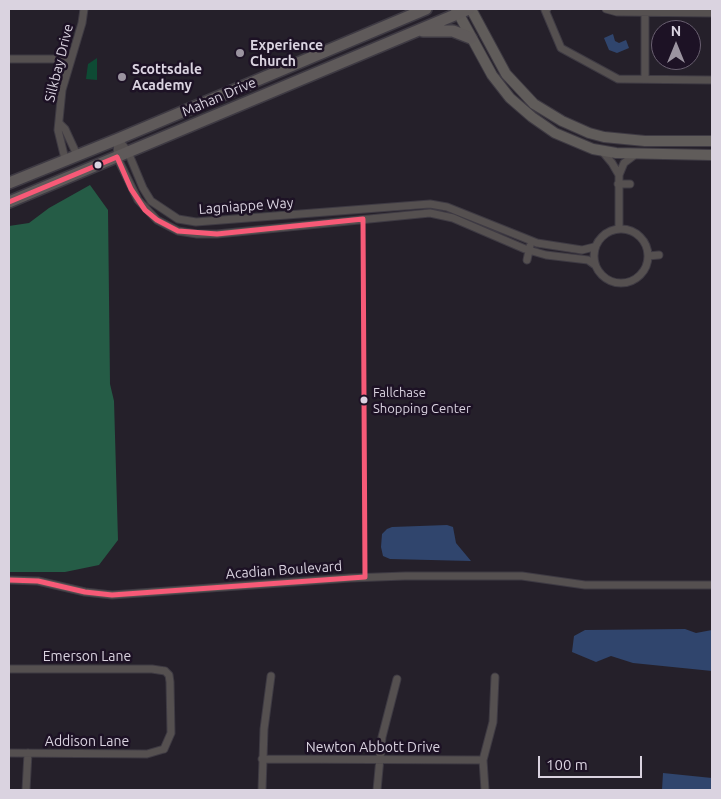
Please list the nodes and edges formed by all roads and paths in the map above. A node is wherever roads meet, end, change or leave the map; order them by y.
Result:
1 (84, 9) edge
2 (426, 9) edge
3 (470, 9) edge
4 (547, 9) edge
5 (610, 10) edge
6 (457, 11) edge
7 (645, 12) junction
8 (712, 13) edge
9 (416, 31) junction
10 (471, 38) junction
11 (9, 59) edge
12 (70, 59) junction
13 (266, 75) junction
14 (645, 80) junction
15 (712, 80) edge
16 (261, 96) junction
17 (60, 124) junction
18 (118, 139) junction
19 (712, 141) edge
20 (602, 150) junction
21 (122, 154) junction
22 (636, 154) junction
23 (77, 155) junction
24 (712, 155) edge
25 (65, 159) junction
26 (619, 175) junction
27 (9, 183) edge
28 (618, 184) junction
29 (630, 184) dead end
30 (9, 202) edge
31 (438, 206) junction
32 (361, 210) junction
33 (437, 214) junction
34 (285, 216) junction
35 (362, 219) junction
36 (285, 227) junction
37 (619, 228) junction
38 (532, 241) junction
39 (594, 247) junction
40 (529, 250) junction
41 (659, 255) dead end
42 (648, 256) junction
43 (526, 260) dead end
44 (595, 265) junction
45 (9, 580) edge
46 (712, 585) edge
47 (9, 669) edge
48 (271, 676) dead end
49 (495, 677) dead end
50 (397, 679) dead end
51 (167, 751) joint
52 (9, 753) edge
53 (28, 753) junction
54 (262, 759) junction
55 (379, 760) junction
56 (483, 760) junction
57 (26, 790) edge
58 (262, 790) edge
59 (377, 790) edge
60 (485, 790) edge

1 - 12 street, Silkbay Drive
2 - 13 main road, Mahan Drive
3 - 6 main road, Mahan Drive
3 - 19 main road
4 - 14 street
5 - 7 street
6 - 9 main road, Mahan Drive
6 - 10 main road
7 - 8 street
7 - 14 street
9 - 10 main road
9 - 16 main road, Mahan Drive
10 - 20 main road
11 - 12 street
12 - 17 street, Silkbay Drive
13 - 16 main road
13 - 18 main road, Mahan Drive
14 - 15 street
16 - 21 main road, Mahan Drive
17 - 23 street
17 - 25 street, Silkbay Drive
18 - 21 street, Lagniappe Way
18 - 21 street, Lagniappe Way
18 - 23 main road, Mahan Drive
20 - 22 main road
20 - 26 street
21 - 30 main road, Mahan Drive
21 - 34 street, Lagniappe Way
21 - 36 street, Lagniappe Way
22 - 24 main road
22 - 26 street
23 - 25 main road, Mahan Drive
25 - 27 main road, Mahan Drive
26 - 28 street
28 - 29 street
28 - 37 street
31 - 32 street, Lagniappe Way
31 - 33 street
31 - 38 street, Lagniappe Way
32 - 34 street, Lagniappe Way
32 - 35 street
33 - 35 street, Lagniappe Way
33 - 40 street, Lagniappe Way
34 - 36 street
35 - 36 street, Lagniappe Way
37 - 39 street
37 - 42 street
38 - 39 street, Lagniappe Way
38 - 40 street
39 - 44 street
40 - 43 street
40 - 44 street, Lagniappe Way
41 - 42 street
42 - 44 street
45 - 46 street, Acadian Boulevard
47 - 51 street, Emerson Lane
48 - 54 street
49 - 56 street
50 - 55 street
51 - 53 street, Addison Lane
52 - 53 street, Addison Lane
53 - 57 street
54 - 55 street, Newton Abbott Drive
54 - 58 street
55 - 56 street, Newton Abbott Drive
55 - 59 street
56 - 60 street

